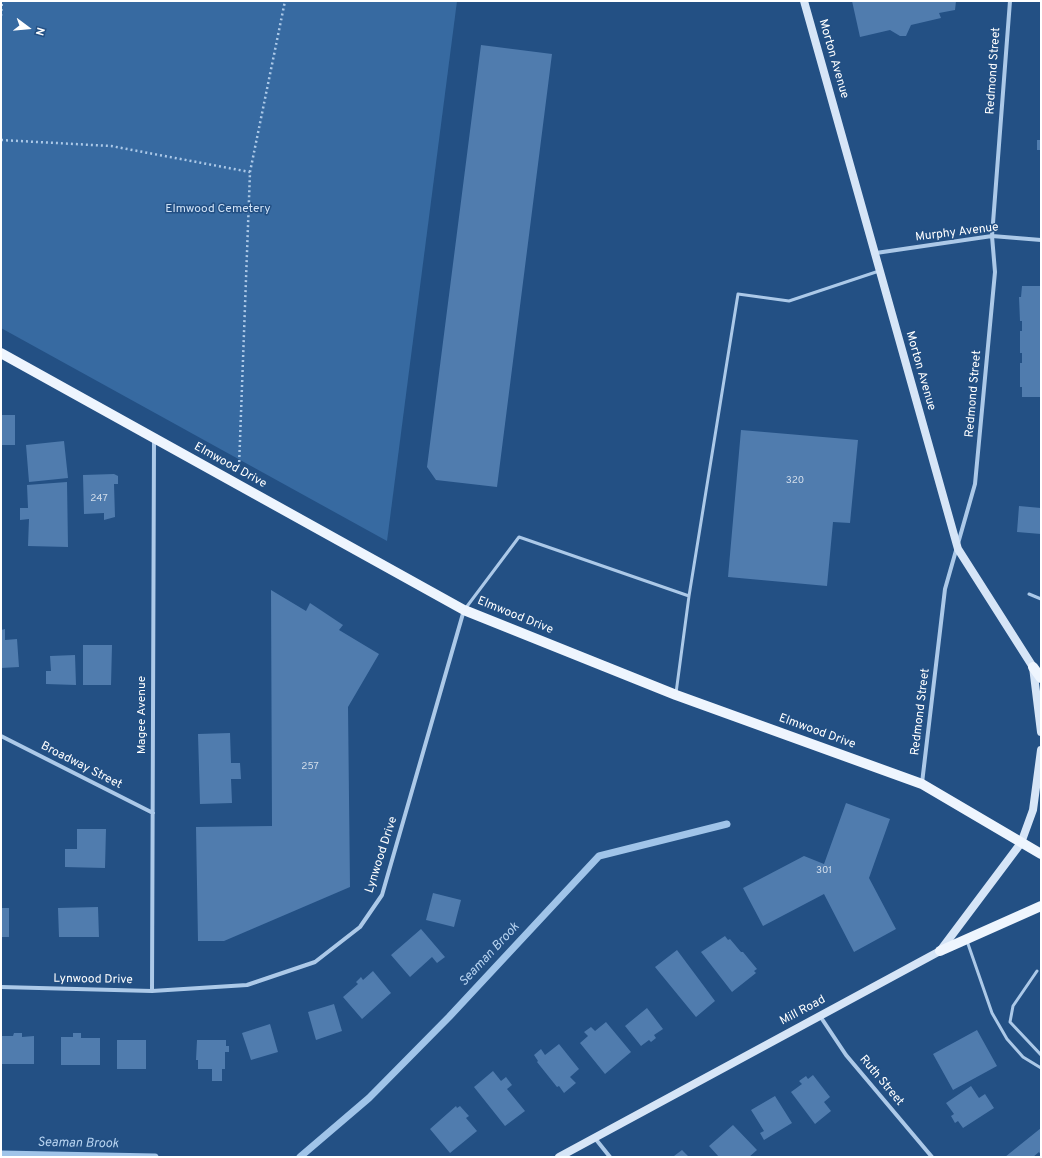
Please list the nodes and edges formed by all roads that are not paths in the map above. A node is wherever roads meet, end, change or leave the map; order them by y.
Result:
1 (804, 1) edge
2 (1010, 1) edge
3 (992, 236) junction
4 (1041, 240) edge
5 (876, 254) junction
6 (880, 270) junction
7 (1, 353) edge
8 (154, 439) junction
9 (958, 549) junction
10 (1029, 594) dead end
11 (689, 596) junction
12 (1041, 599) edge
13 (464, 610) junction
14 (1033, 668) junction
15 (1041, 678) edge
16 (676, 694) junction
17 (1041, 732) edge
18 (1, 736) edge
19 (1041, 750) edge
20 (922, 784) junction
21 (153, 813) junction
22 (1020, 843) junction
23 (1041, 854) edge
24 (1041, 906) edge
25 (966, 939) junction
26 (940, 951) junction
27 (1037, 971) dead end
28 (1, 988) edge
29 (152, 991) junction
30 (819, 1016) junction
31 (1041, 1054) edge
32 (1041, 1068) edge
33 (594, 1137) junction
34 (559, 1157) edge
35 (610, 1157) edge
36 (932, 1157) edge

1 - 5 street, Morton Avenue
2 - 3 street, Redmond Street
3 - 4 street, Murphy Avenue
3 - 5 street, Murphy Avenue
3 - 9 street, Redmond Street
5 - 6 street, Morton Avenue
6 - 9 street, Morton Avenue
6 - 11 lane
7 - 8 main road, Elmwood Drive
8 - 13 main road, Elmwood Drive
8 - 21 street, Magee Avenue
9 - 14 street, Morton Avenue
9 - 20 street, Redmond Street
10 - 12 lane
11 - 13 lane
11 - 16 lane
13 - 16 main road, Elmwood Drive
13 - 29 street, Lynwood Drive
14 - 15 main road
14 - 17 street, Morton Avenue
16 - 20 main road, Elmwood Drive
18 - 21 street, Broadway Street
19 - 22 street
20 - 22 main road, Elmwood Drive
21 - 29 street, Magee Avenue
22 - 23 main road, Elmwood Drive
22 - 26 street, Mill Road
24 - 25 main road
25 - 26 main road
25 - 32 lane
26 - 30 street, Mill Road
27 - 31 lane
28 - 29 street, Lynwood Drive
30 - 33 street, Mill Road
30 - 36 street, Ruth Street
33 - 34 street, Mill Road
33 - 35 street

